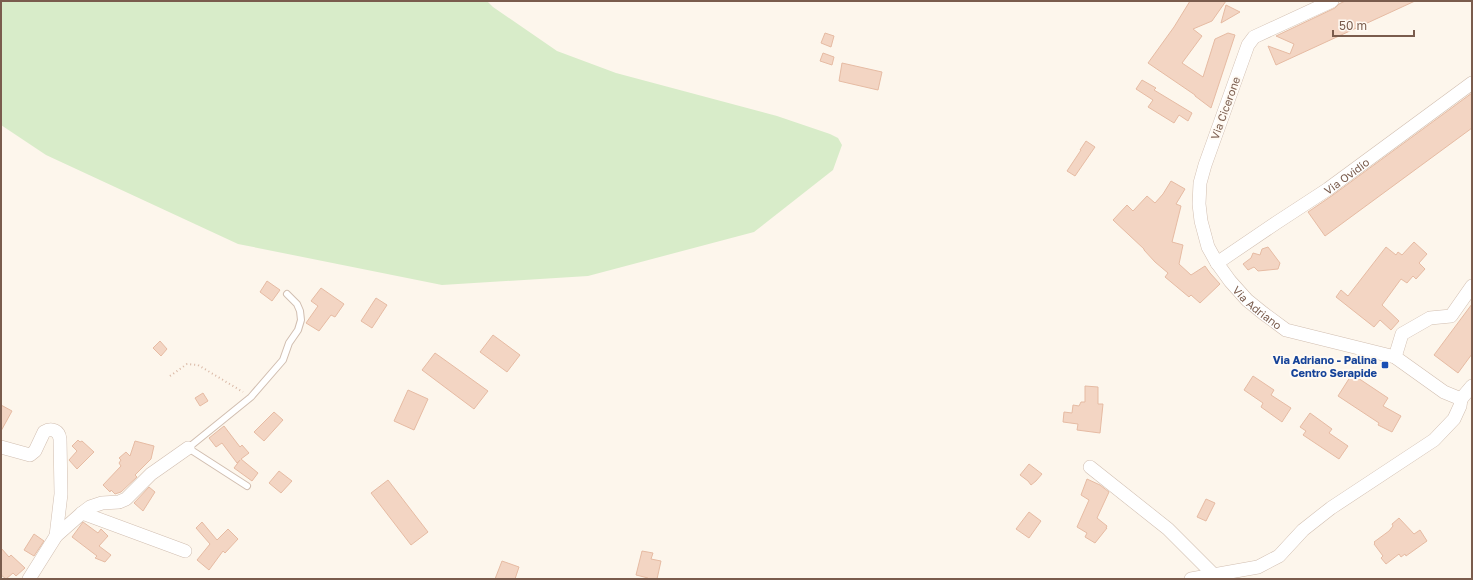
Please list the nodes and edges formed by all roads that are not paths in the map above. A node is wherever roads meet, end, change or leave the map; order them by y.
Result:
1 (1332, 1) edge
2 (1472, 83) edge
3 (1217, 264) junction
4 (1472, 286) edge
5 (287, 294) dead end
6 (1395, 357) junction
7 (1472, 386) edge
8 (1460, 399) junction
9 (1, 447) edge
10 (188, 448) junction
11 (1090, 467) dead end
12 (247, 486) dead end
13 (82, 513) junction
14 (56, 536) junction
15 (185, 551) dead end
16 (1214, 574) junction
17 (29, 579) edge
18 (1191, 579) edge

1 - 3 street, Via Cicerone
2 - 3 street, Via Ovidio
3 - 6 street, Via Adriano
4 - 6 street
5 - 10 lane
6 - 8 street, Via Adriano
7 - 8 street
8 - 16 street
9 - 14 street
10 - 12 lane
10 - 13 street
11 - 16 street
13 - 14 street
13 - 15 street
14 - 17 street
16 - 18 street

